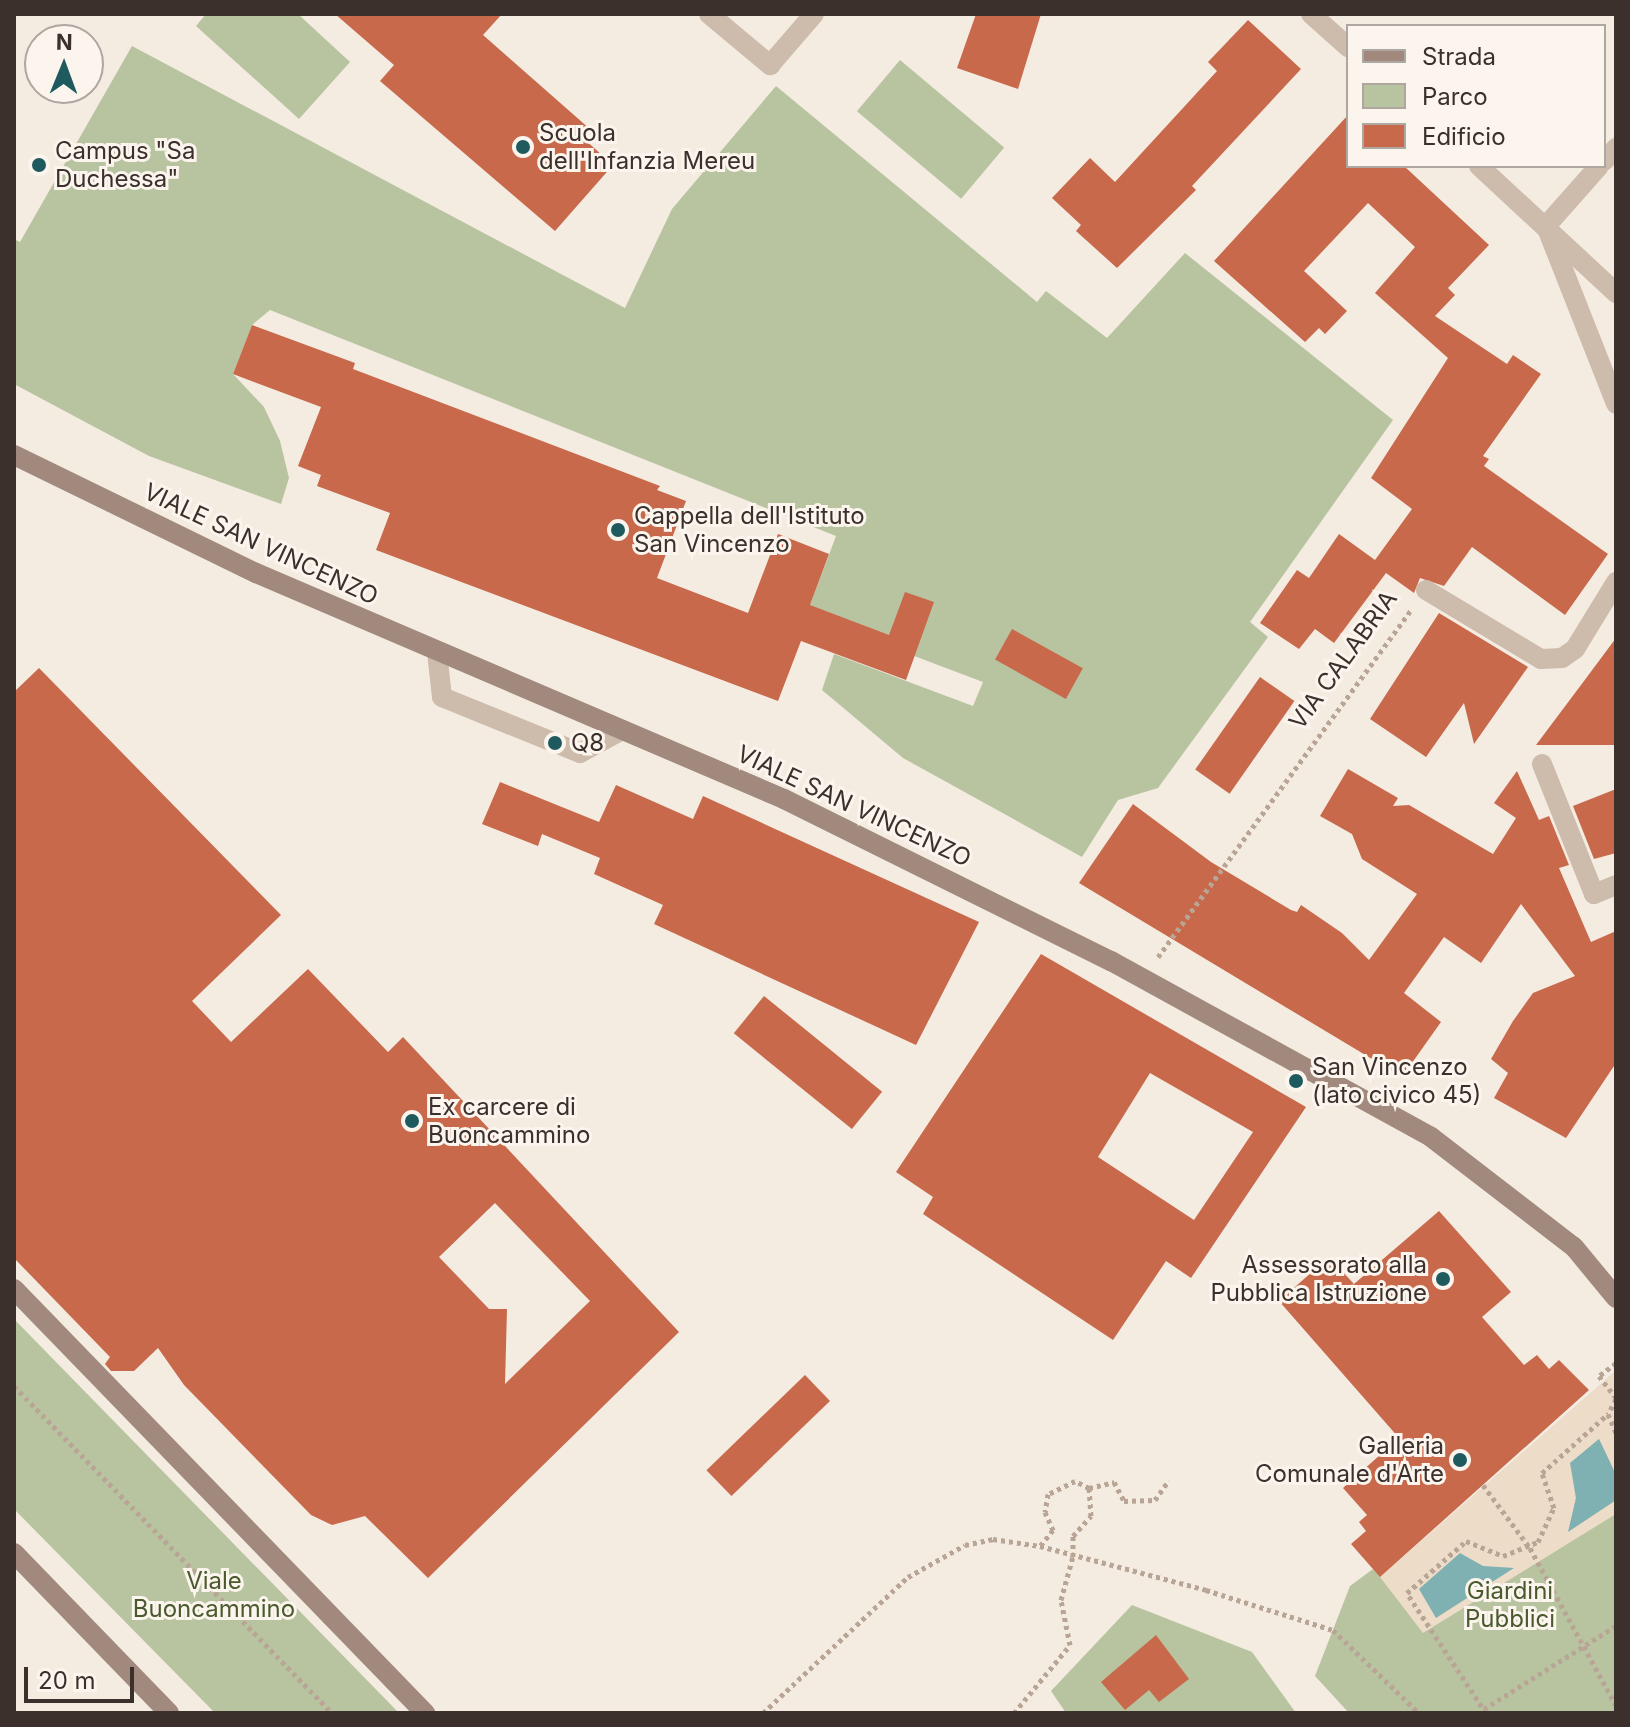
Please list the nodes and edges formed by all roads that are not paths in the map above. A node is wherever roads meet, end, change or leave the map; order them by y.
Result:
1 (709, 14) edge
2 (814, 14) edge
3 (1311, 14) edge
4 (1346, 45) edge
5 (1481, 168) edge
6 (1597, 168) edge
7 (1546, 226) junction
8 (1616, 293) edge
9 (1616, 404) edge
10 (14, 455) edge
11 (1616, 582) edge
12 (1426, 590) road end
13 (437, 652) junction
14 (622, 730) junction
15 (1542, 764) dead end
16 (1616, 885) edge
17 (14, 1289) edge
18 (1616, 1298) edge
19 (14, 1553) edge
20 (169, 1713) edge
21 (425, 1713) edge

1 - 2 street
3 - 4 street
5 - 7 street
6 - 7 street
7 - 8 street
7 - 9 street
10 - 13 street, VIALE SAN VINCENZO
11 - 12 street, VIA CALABRIA
13 - 14 street, VIALE SAN VINCENZO
13 - 14 street
14 - 18 street, VIALE SAN VINCENZO
15 - 16 street
17 - 21 street
19 - 20 street

